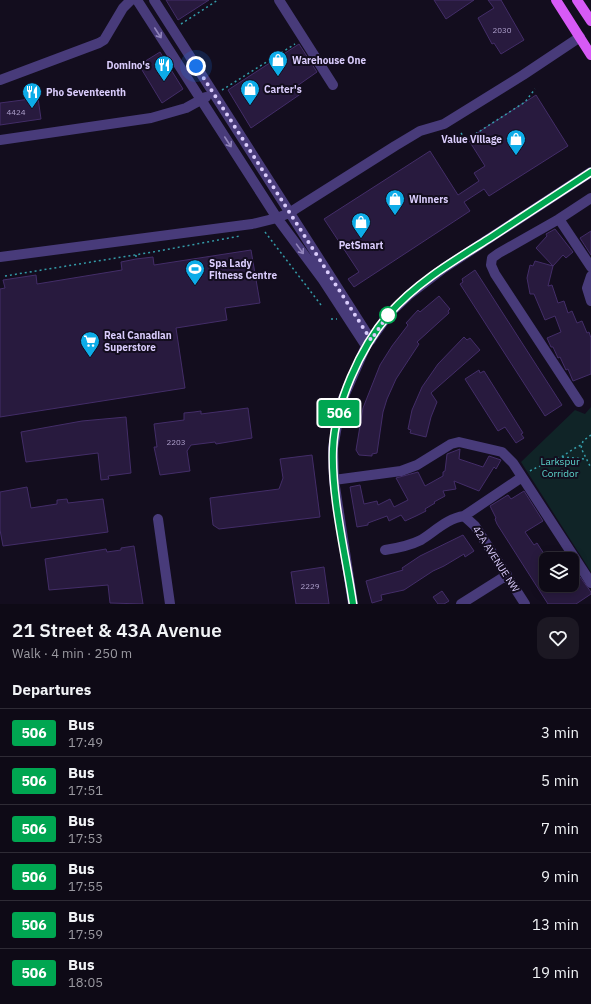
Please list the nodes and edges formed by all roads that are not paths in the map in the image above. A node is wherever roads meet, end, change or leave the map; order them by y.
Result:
1 (131, 0) edge
2 (137, 0) edge
3 (154, 0) edge
4 (279, 0) edge
5 (556, 0) edge
6 (577, 0) edge
7 (124, 4) edge
8 (591, 22) edge
9 (580, 37) junction
10 (591, 54) edge
11 (0, 80) edge
12 (333, 85) dead end
13 (216, 92) junction
14 (201, 101) junction
15 (0, 140) edge
16 (591, 172) edge
17 (591, 198) edge
18 (289, 213) junction
19 (277, 218) junction
20 (559, 218) junction
21 (0, 257) edge
22 (591, 267) edge
23 (591, 276) edge
24 (591, 301) edge
25 (369, 343) junction
26 (579, 402) dead end
27 (522, 477) junction
28 (334, 480) junction
29 (464, 516) junction
30 (158, 519) dead end
31 (385, 550) dead end
32 (507, 575) junction
33 (591, 583) edge
34 (170, 604) edge
35 (353, 604) edge
36 (461, 604) edge
37 (525, 604) edge

1 - 7 street
2 -> 14 street
3 - 13 street
4 - 12 street
5 - 9 main road
6 - 8 main road
7 - 11 street
9 - 10 main road
9 - 18 street
13 - 14 street
13 - 18 street
14 - 15 street
14 -> 19 street
16 - 25 street
17 - 20 street
18 - 19 street
18 - 25 street
19 - 21 street
19 -> 25 street
20 - 22 street
20 - 26 street
23 - 24 street
25 - 28 street
27 - 28 street
27 - 29 street
27 - 33 street
28 - 35 street
29 - 31 street
29 - 32 street, 42A AVENUE NW
30 - 34 street
32 - 36 street
32 - 37 street, 42A AVENUE NW

